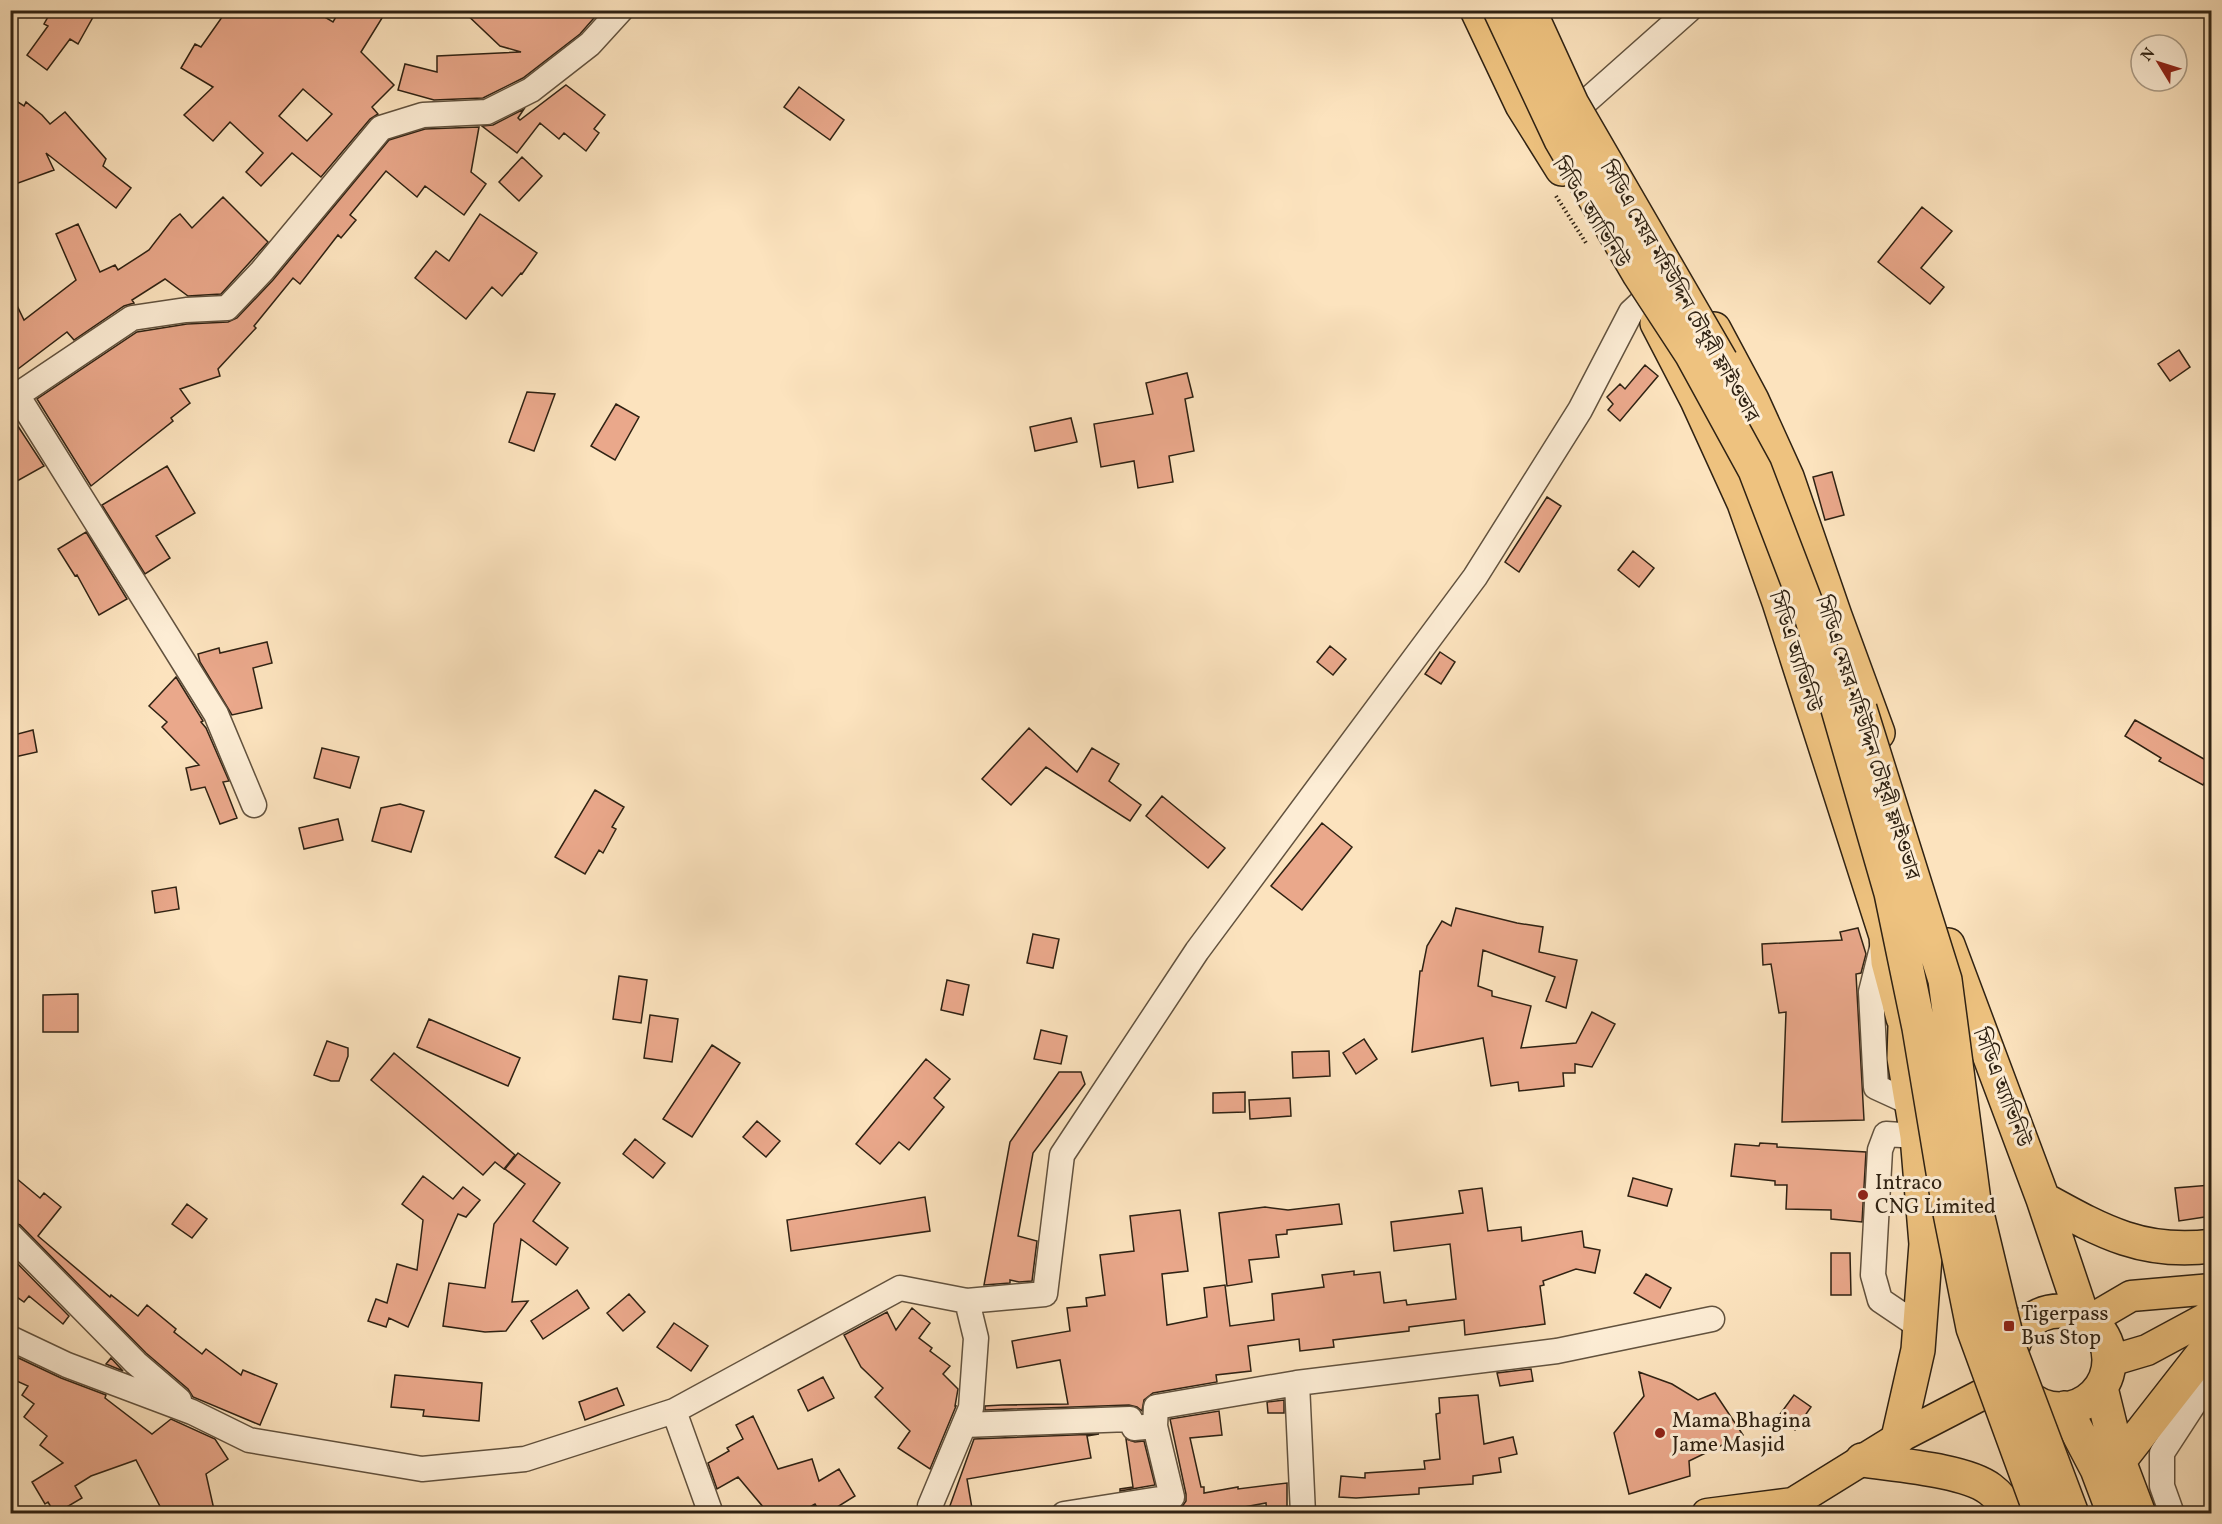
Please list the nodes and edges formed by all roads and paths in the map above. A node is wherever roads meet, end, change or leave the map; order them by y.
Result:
1 (621, 10) edge
2 (1477, 10) edge
3 (1500, 10) edge
4 (1529, 10) edge
5 (1537, 10) edge
6 (1689, 10) edge
7 (1582, 105) junction
8 (1644, 300) junction
9 (14, 397) edge
10 (254, 805) dead end
11 (1886, 936) junction
12 (1916, 1101) junction
13 (1917, 1136) junction
14 (2043, 1199) junction
15 (10, 1235) edge
16 (2211, 1246) edge
17 (2211, 1289) edge
18 (967, 1301) junction
19 (2211, 1315) edge
20 (2086, 1318) junction
21 (1712, 1319) dead end
22 (1920, 1327) junction
23 (2023, 1328) junction
24 (10, 1338) edge
25 (2211, 1342) edge
26 (2106, 1375) junction
27 (2211, 1376) edge
28 (2014, 1378) junction
29 (1297, 1383) junction
30 (2059, 1408) junction
31 (674, 1411) junction
32 (192, 1412) junction
33 (964, 1425) junction
34 (1155, 1426) junction
35 (1898, 1438) junction
36 (1862, 1460) junction
37 (2108, 1465) junction
38 (1794, 1508) edge
39 (711, 1514) edge
40 (931, 1514) edge
41 (1064, 1514) edge
42 (1303, 1514) edge
43 (1707, 1514) edge
44 (2011, 1514) edge
45 (2041, 1514) edge
46 (2072, 1514) edge
47 (2090, 1514) edge
48 (2114, 1514) edge
49 (2139, 1514) edge
50 (2172, 1514) edge

1 - 9 street
2 - 8 highway, সিডিএ অ্যাভিনিউ
3 - 45 highway, bridge
4 - 46 highway, সিডিএ মেয়র মহিউদ্দিন চৌধুরী ফ্লাইওভার, bridge
5 - 7 highway, সিডিএ অ্যাভিনিউ
6 - 7 street
7 - 14 highway, সিডিএ অ্যাভিনিউ
8 - 11 highway, সিডিএ অ্যাভিনিউ
8 - 18 street
9 - 10 street
11 - 12 highway, সিডিএ অ্যাভিনিউ
11 - 12 street
12 - 13 highway
12 - 23 highway, সিডিএ অ্যাভিনিউ
13 - 22 highway
13 - 22 street
14 - 16 highway
14 - 20 highway, সিডিএ অ্যাভিনিউ
15 - 32 street
17 - 20 main road
18 - 31 street
18 - 33 street
19 - 26 main road
20 - 23 highway
20 - 26 highway
21 - 29 street
22 - 35 highway
23 - 28 highway
24 - 32 street
25 - 37 highway
26 - 30 highway
26 - 37 highway
27 - 50 street
28 - 30 highway
28 - 35 main road
29 - 34 street
29 - 42 street
30 - 37 highway
30 - 47 highway
31 - 32 street
31 - 39 street
33 - 34 street
33 - 40 street
34 - 41 street
35 - 36 main road
36 - 38 main road
36 - 44 highway
37 - 48 highway
37 - 49 highway
38 - 43 main road

